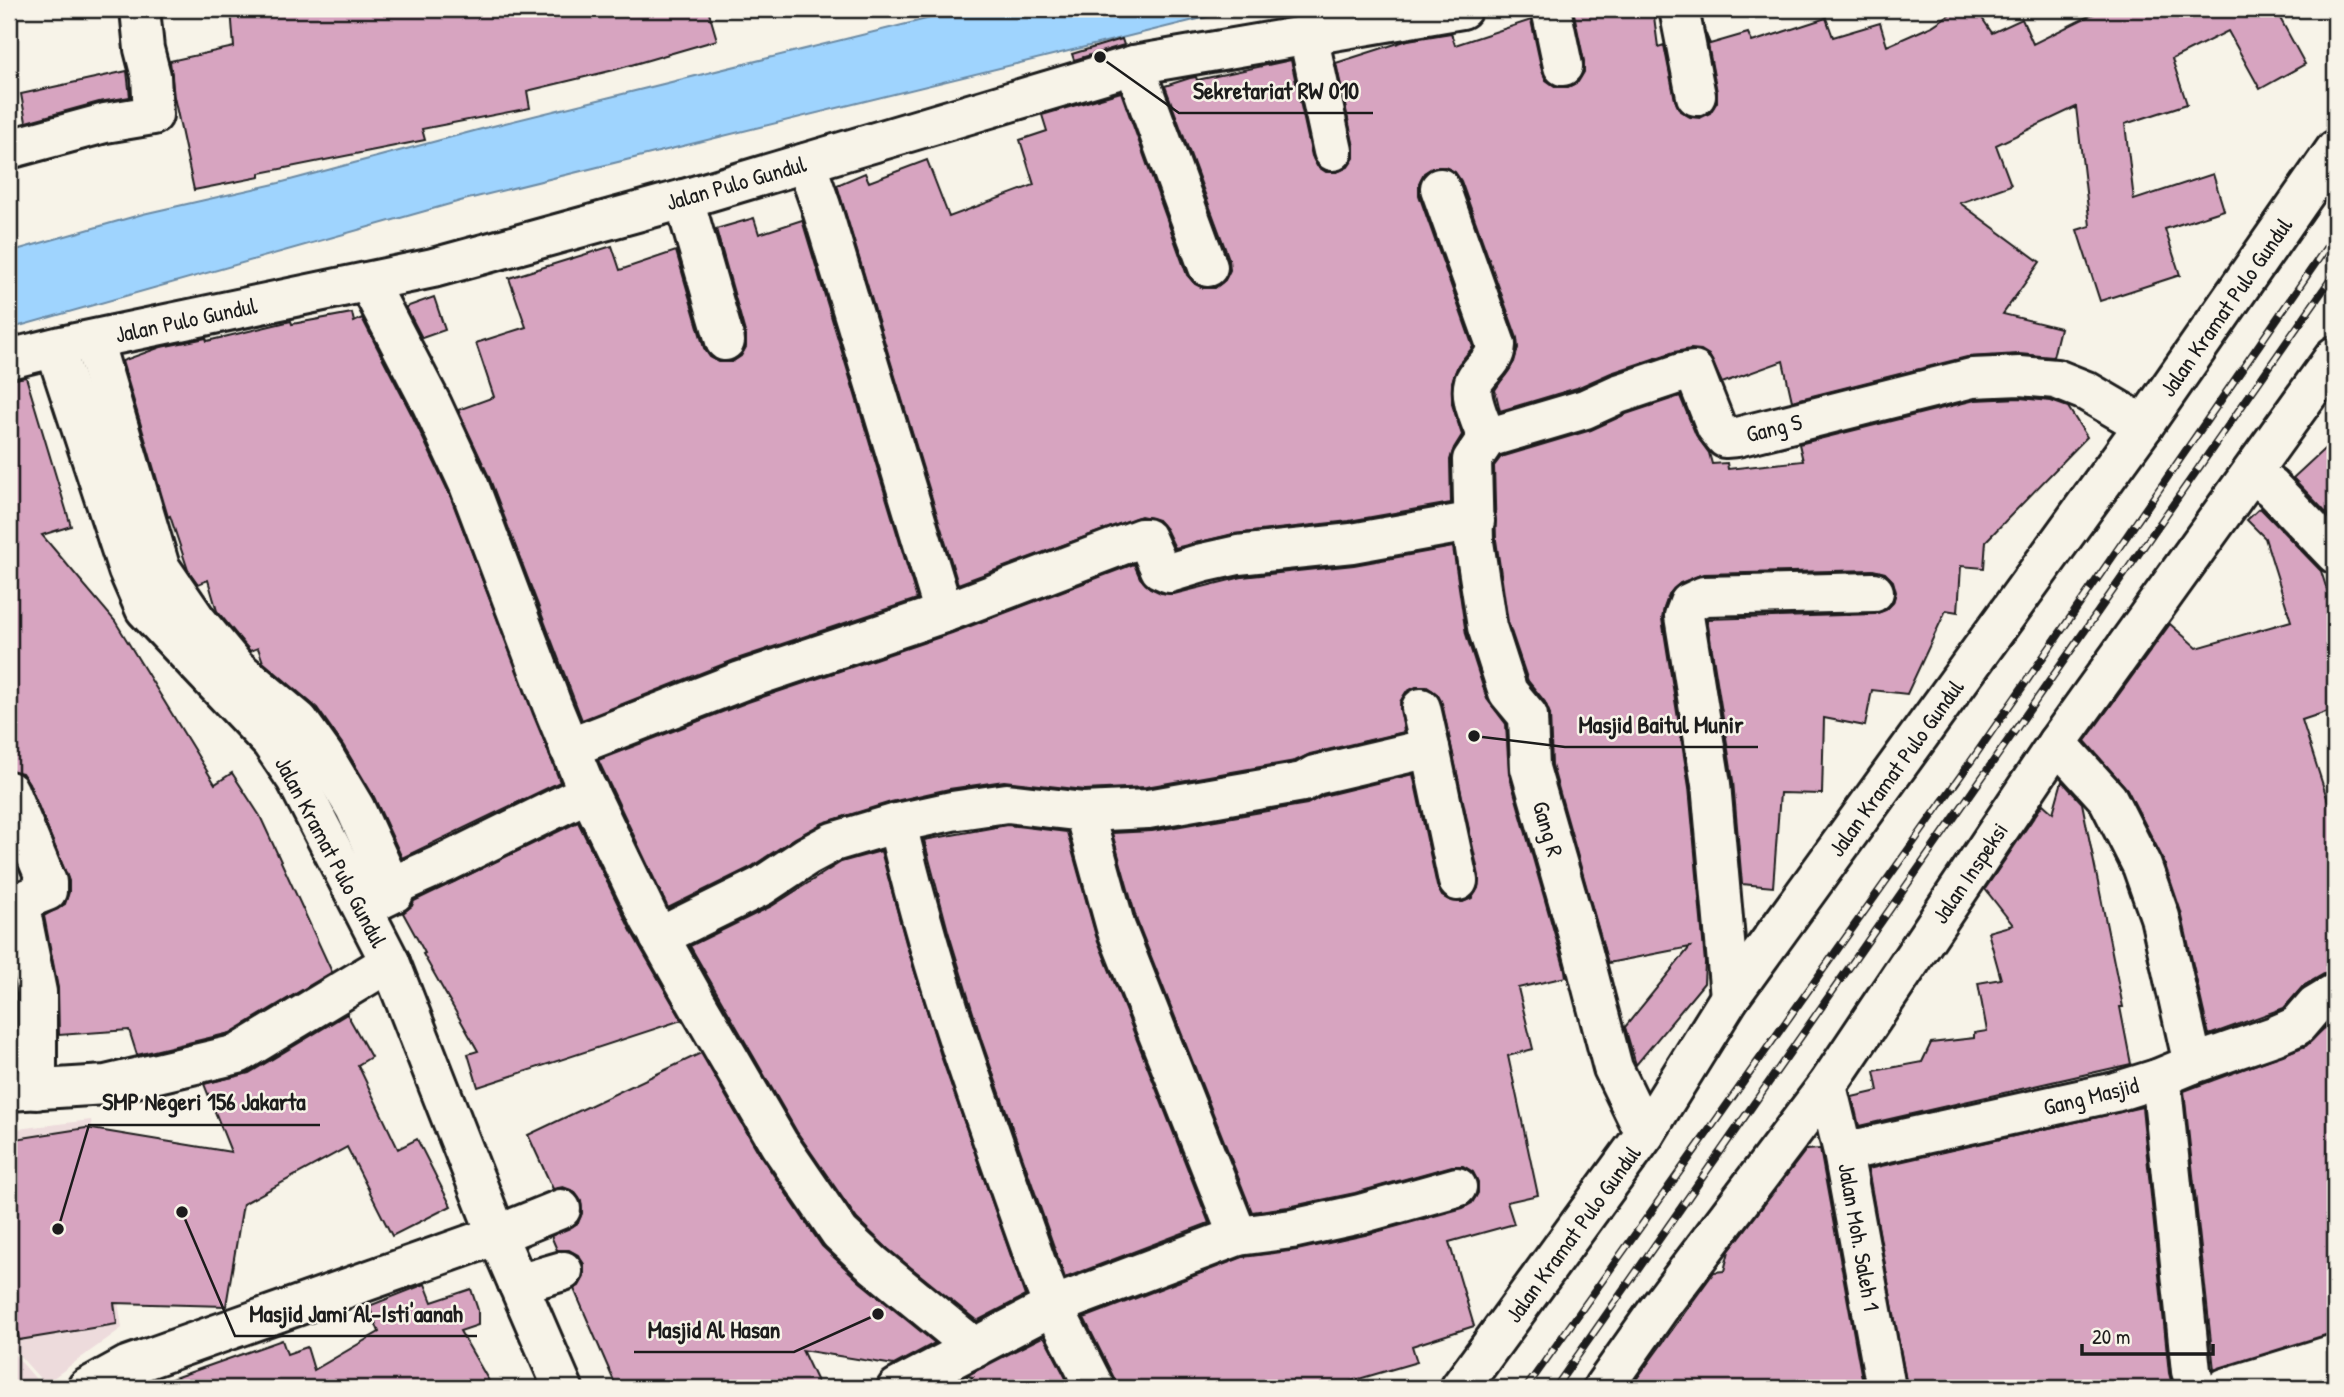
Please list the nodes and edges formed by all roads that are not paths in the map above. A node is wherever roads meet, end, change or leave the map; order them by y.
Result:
1 (140, 9) edge
2 (1462, 9) edge
3 (1551, 9) edge
4 (1679, 9) edge
5 (1308, 35) junction
6 (1134, 65) junction
7 (1563, 66) dead end
8 (1696, 96) dead end
9 (9, 149) edge
10 (2335, 150) edge
11 (1333, 151) dead end
12 (806, 163) junction
13 (1440, 188) dead end
14 (684, 199) junction
15 (1208, 267) dead end
16 (368, 282) junction
17 (725, 341) dead end
18 (75, 344) junction
19 (2335, 356) edge
20 (9, 359) edge
21 (2144, 425) junction
22 (1487, 438) junction
23 (2252, 473) junction
24 (1475, 521) junction
25 (2335, 554) edge
26 (1874, 592) dead end
27 (944, 613) junction
28 (1422, 708) dead end
29 (2057, 743) junction
30 (569, 748) junction
31 (1430, 748) junction
32 (9, 791) edge
33 (589, 792) junction
34 (1084, 812) junction
35 (897, 823) junction
36 (1458, 881) dead end
37 (375, 898) junction
38 (660, 937) junction
39 (390, 962) junction
40 (2335, 993) edge
41 (1730, 997) junction
42 (2193, 1064) junction
43 (2157, 1079) junction
44 (1826, 1086) junction
45 (23, 1090) edge
46 (1645, 1135) junction
47 (1843, 1152) junction
48 (1457, 1187) dead end
49 (561, 1209) dead end
50 (509, 1230) junction
51 (1238, 1236) junction
52 (1053, 1306) junction
53 (975, 1348) junction
54 (2335, 1354) edge
55 (87, 1388) edge
56 (563, 1388) edge
57 (897, 1388) edge
58 (1095, 1388) edge
59 (1460, 1388) edge
60 (1603, 1388) edge
61 (1886, 1388) edge
62 (2196, 1388) edge
63 (2225, 1388) edge

1 - 9 street
2 - 5 street, Jalan Pulo Gundul
3 - 7 street
4 - 8 street
5 - 6 street, Jalan Pulo Gundul
5 - 11 street
6 - 12 street, Jalan Pulo Gundul
6 - 15 street
10 - 21 street, Jalan Kramat Pulo Gundul
12 - 14 street, Jalan Pulo Gundul
12 - 27 street
13 - 22 street
14 - 16 street, Jalan Pulo Gundul
14 - 17 street
16 - 18 street, Jalan Pulo Gundul
16 - 30 street
18 - 20 street, Jalan Pulo Gundul
18 - 37 street, Jalan Kramat Pulo Gundul
19 - 23 street, Jalan Inspeksi
21 - 22 street, Gang S
21 - 41 street, Jalan Kramat Pulo Gundul
22 - 24 street
23 - 25 street
23 - 29 street, Jalan Inspeksi
24 - 27 street
24 - 46 street, Gang R
26 - 41 street
27 - 30 street
28 - 31 street
29 - 42 street
29 - 44 street, Jalan Inspeksi
30 - 33 street
31 - 34 street
31 - 36 street
32 - 45 street
33 - 37 street
33 - 38 street
34 - 35 street
34 - 51 street
35 - 38 street
35 - 52 street
37 - 39 street, Jalan Kramat Pulo Gundul
38 - 53 street
39 - 45 street
39 - 50 street, Jalan Kramat Pulo Gundul
40 - 42 street
41 - 46 street, Jalan Kramat Pulo Gundul
42 - 43 street
43 - 47 street, Gang Masjid
43 - 62 street, Gang Masjid
44 - 47 street, Jalan Moh. Saleh 1
44 - 60 street, Jalan Inspeksi
46 - 59 street, Jalan Kramat Pulo Gundul
47 - 61 street, Jalan Moh. Saleh 1
48 - 51 street
49 - 50 street
50 - 55 street
50 - 56 street, Jalan Kramat Pulo Gundul
51 - 52 street
52 - 53 street
52 - 58 street
53 - 57 street
54 - 63 street

